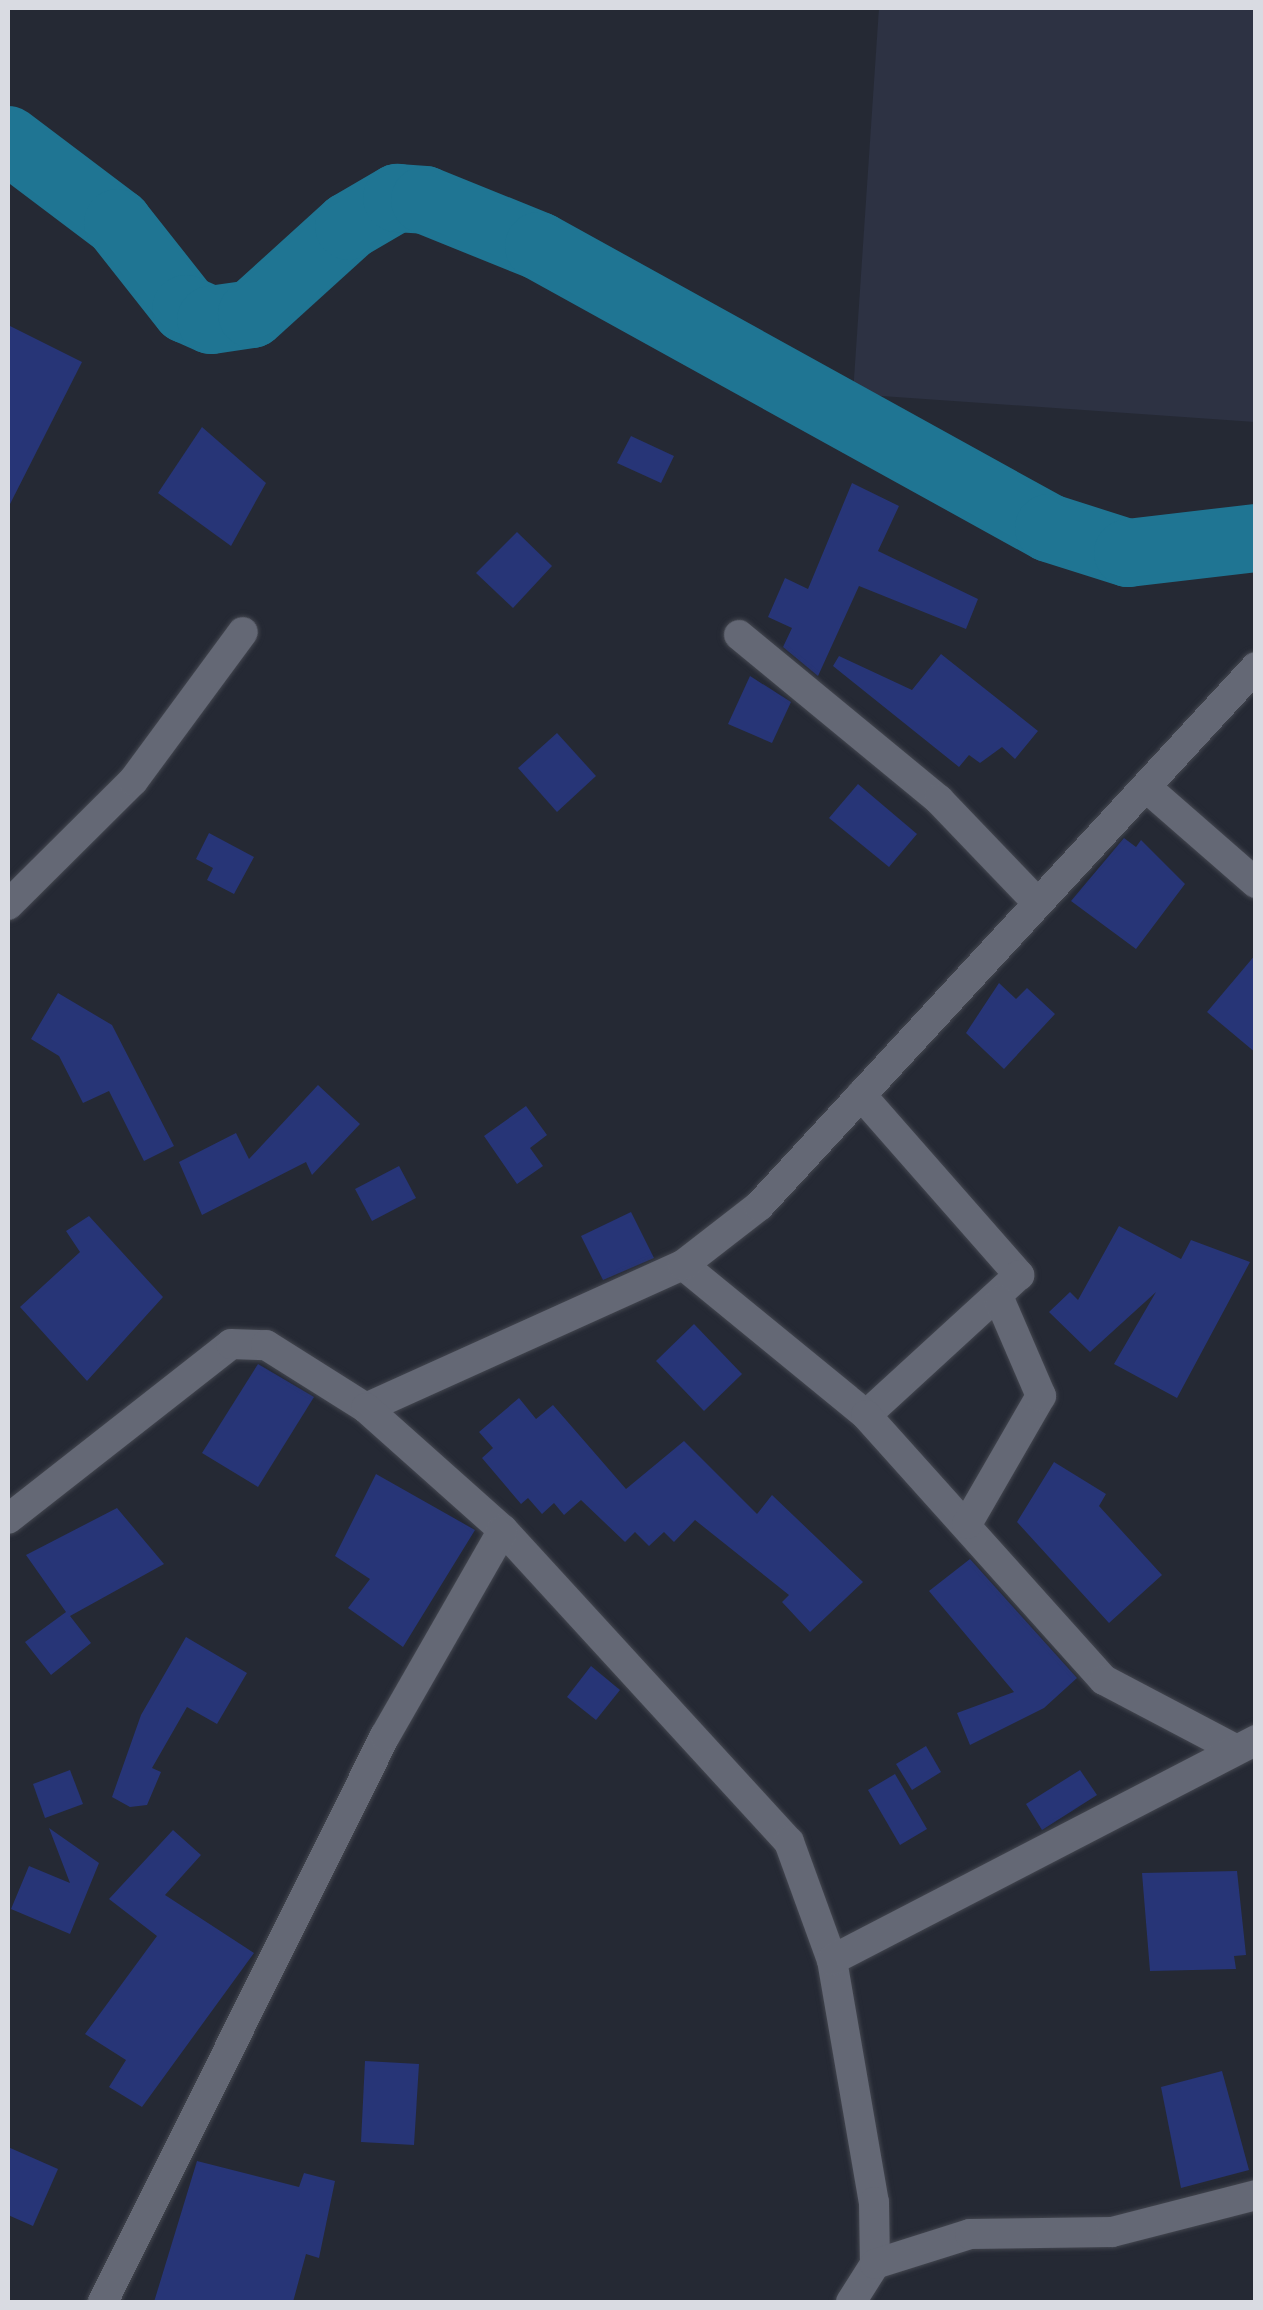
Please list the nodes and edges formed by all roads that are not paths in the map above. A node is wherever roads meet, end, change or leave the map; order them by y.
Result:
1 (243, 632) dead end
2 (738, 635) dead end
3 (1256, 666) edge
4 (1147, 788) junction
5 (1256, 883) edge
6 (1036, 901) junction
7 (8, 905) edge
8 (861, 1095) junction
9 (684, 1265) junction
10 (1000, 1301) junction
11 (366, 1408) junction
12 (866, 1415) junction
13 (8, 1519) edge
14 (967, 1524) junction
15 (503, 1530) junction
16 (1244, 1744) edge
17 (832, 1960) junction
18 (1256, 2195) edge
19 (875, 2264) junction
20 (103, 2302) edge
21 (852, 2302) edge

1 - 7 street
2 - 6 street
3 - 4 street
4 - 5 street
4 - 6 street
6 - 8 street
8 - 9 street
8 - 10 street
9 - 11 street
9 - 12 street
10 - 12 street
10 - 14 street
11 - 13 street
11 - 15 street
12 - 14 street
14 - 16 street
15 - 17 street
15 - 20 street
16 - 17 street
17 - 19 street
18 - 19 street
19 - 21 street

